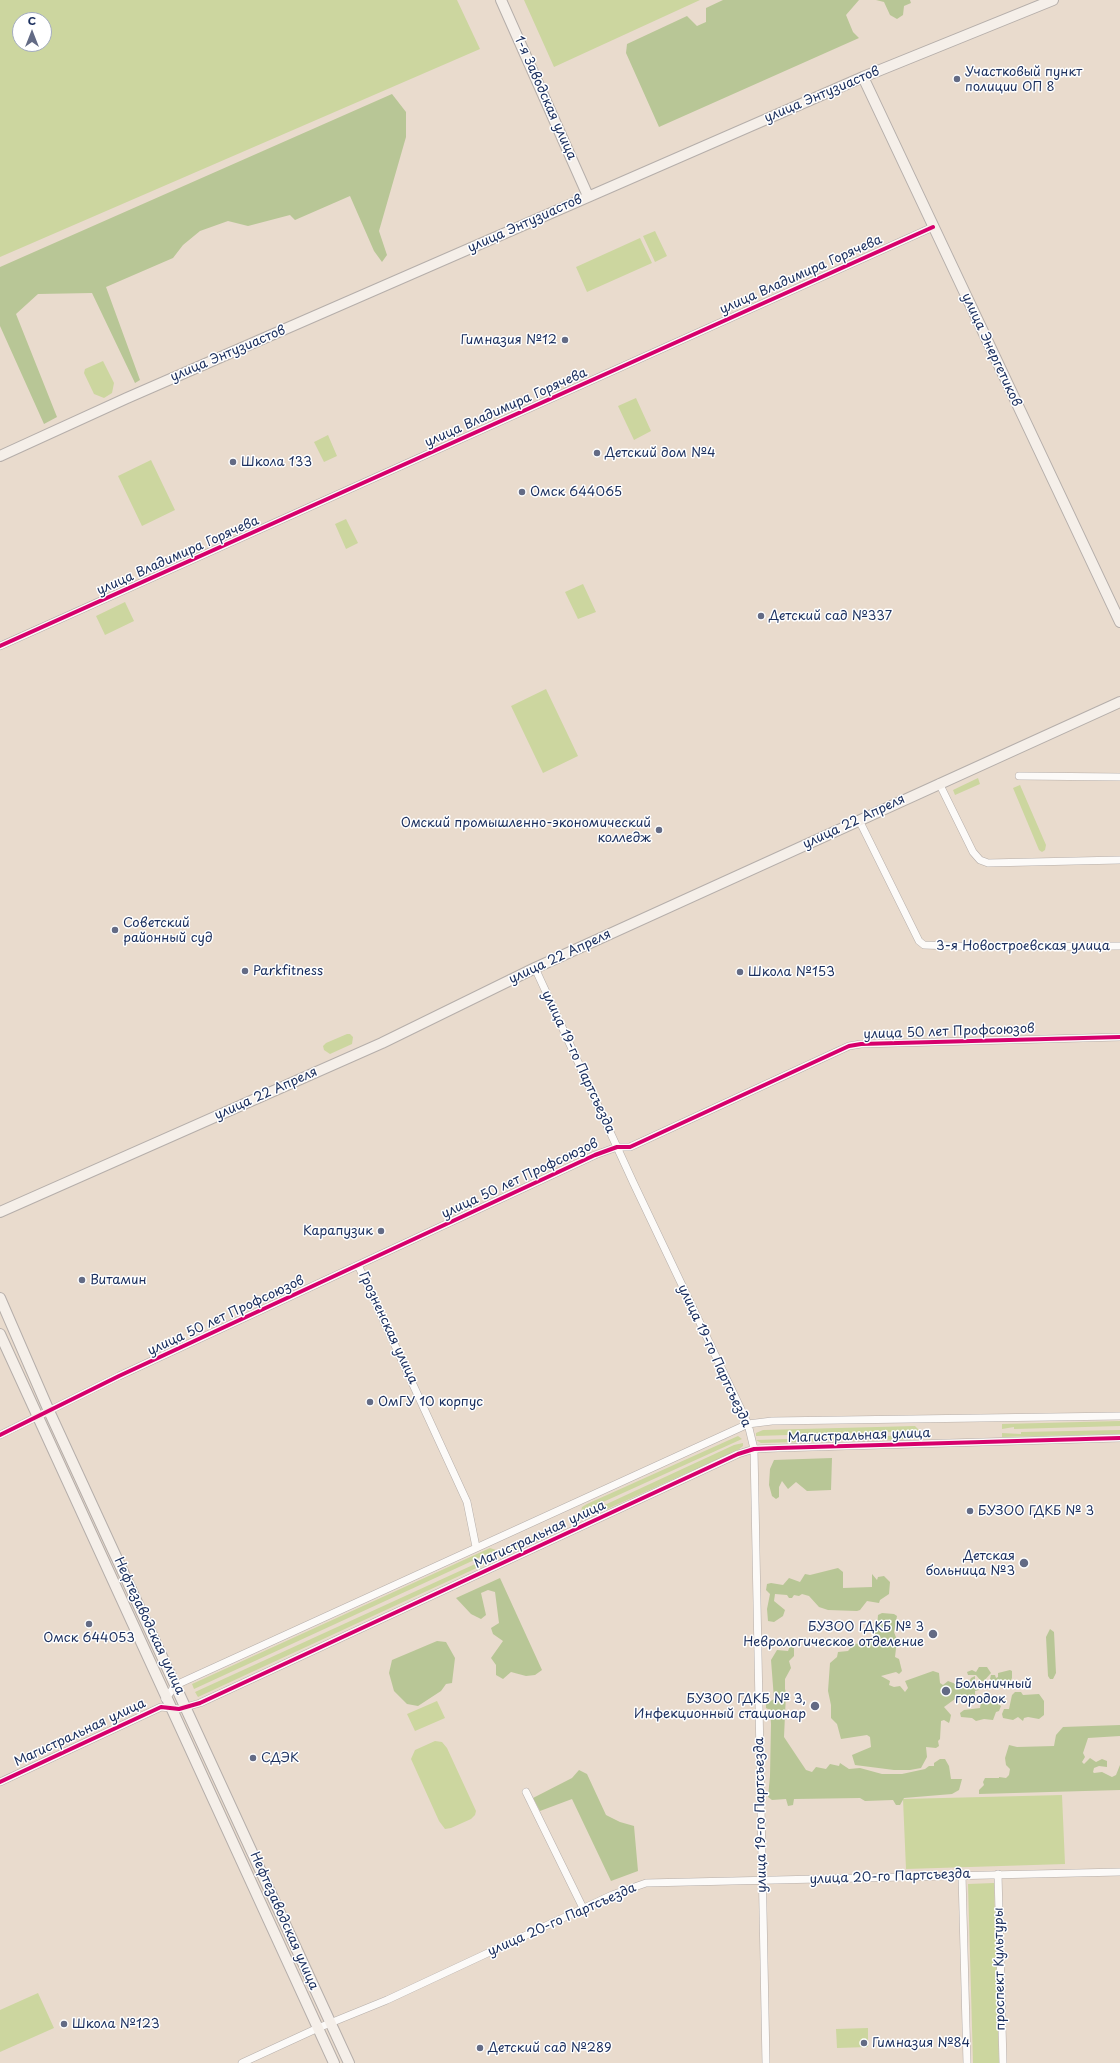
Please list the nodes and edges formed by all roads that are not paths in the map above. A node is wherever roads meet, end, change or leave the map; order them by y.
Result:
1 (501, 0) edge
2 (1053, 0) edge
3 (863, 77) junction
4 (588, 196) junction
5 (932, 227) junction
6 (0, 456) edge
7 (1120, 622) edge
8 (0, 646) edge
9 (1120, 702) edge
10 (1019, 776) dead end
11 (1120, 777) edge
12 (939, 783) junction
13 (859, 820) junction
14 (1120, 860) edge
15 (1120, 946) edge
16 (535, 968) junction
17 (1120, 1038) edge
18 (617, 1147) junction
19 (0, 1212) edge
20 (358, 1265) junction
21 (0, 1298) edge
22 (0, 1334) edge
23 (49, 1411) junction
24 (1120, 1416) edge
25 (37, 1418) junction
26 (748, 1424) junction
27 (0, 1435) edge
28 (1120, 1438) edge
29 (754, 1449) junction
30 (476, 1548) junction
31 (176, 1685) junction
32 (166, 1704) junction
33 (186, 1708) junction
34 (0, 1782) edge
35 (526, 1792) dead end
36 (1120, 1872) edge
37 (998, 1874) junction
38 (962, 1875) junction
39 (762, 1880) junction
40 (583, 1908) junction
41 (330, 2023) junction
42 (318, 2028) junction
43 (242, 2063) edge
44 (334, 2063) edge
45 (349, 2063) edge
46 (766, 2063) edge
47 (967, 2063) edge
48 (1003, 2063) edge

1 - 4 main road, 1-я Заводская улица
2 - 3 main road, улица Энтузиастов
3 - 4 main road, улица Энтузиастов
3 - 5 main road, улица Энергетиков
4 - 6 main road, улица Энтузиастов
5 - 7 main road, улица Энергетиков
5 - 8 street, улица Владимира Горячева
9 - 12 main road, улица 22 Апреля
10 - 11 street
12 - 13 main road, улица 22 Апреля
12 - 14 street
13 - 15 street, 3-я Новостроевская улица
13 - 16 main road, улица 22 Апреля
16 - 18 street, улица 19-го Партсъезда
16 - 19 main road, улица 22 Апреля
17 - 18 street, улица 50 лет Профсоюзов
18 - 20 street, улица 50 лет Профсоюзов
18 - 26 street, улица 19-го Партсъезда
20 - 23 street, улица 50 лет Профсоюзов
20 - 30 street, Грозненская улица
21 - 23 main road, Нефтезаводская улица
22 - 25 main road, Нефтезаводская улица
23 - 25 street, улица 50 лет Профсоюзов
23 - 31 main road, Нефтезаводская улица
24 - 26 street, Магистральная улица
25 - 27 street, улица 50 лет Профсоюзов
25 - 32 main road, Нефтезаводская улица
26 - 29 street, улица 19-го Партсъезда
26 - 30 street, Магистральная улица
28 - 29 street, Магистральная улица
29 - 33 street, Магистральная улица
29 - 39 street, улица 19-го Партсъезда
30 - 31 street, Магистральная улица
31 - 32 street, Магистральная улица
31 - 33 main road, Нефтезаводская улица
32 - 33 street, Магистральная улица
32 - 34 street, Магистральная улица
32 - 42 main road, Нефтезаводская улица
33 - 41 main road, Нефтезаводская улица
35 - 40 street
36 - 37 street, улица 20-го Партсъезда
37 - 38 street, улица 20-го Партсъезда
37 - 48 street, проспект Культуры
38 - 39 street, улица 20-го Партсъезда
38 - 47 street
39 - 40 street, улица 20-го Партсъезда
39 - 46 street, улица 19-го Партсъезда
40 - 41 street, улица 20-го Партсъезда
41 - 42 street, улица 20-го Партсъезда
41 - 45 main road, Нефтезаводская улица
42 - 43 street, улица 20-го Партсъезда
42 - 44 main road, Нефтезаводская улица

